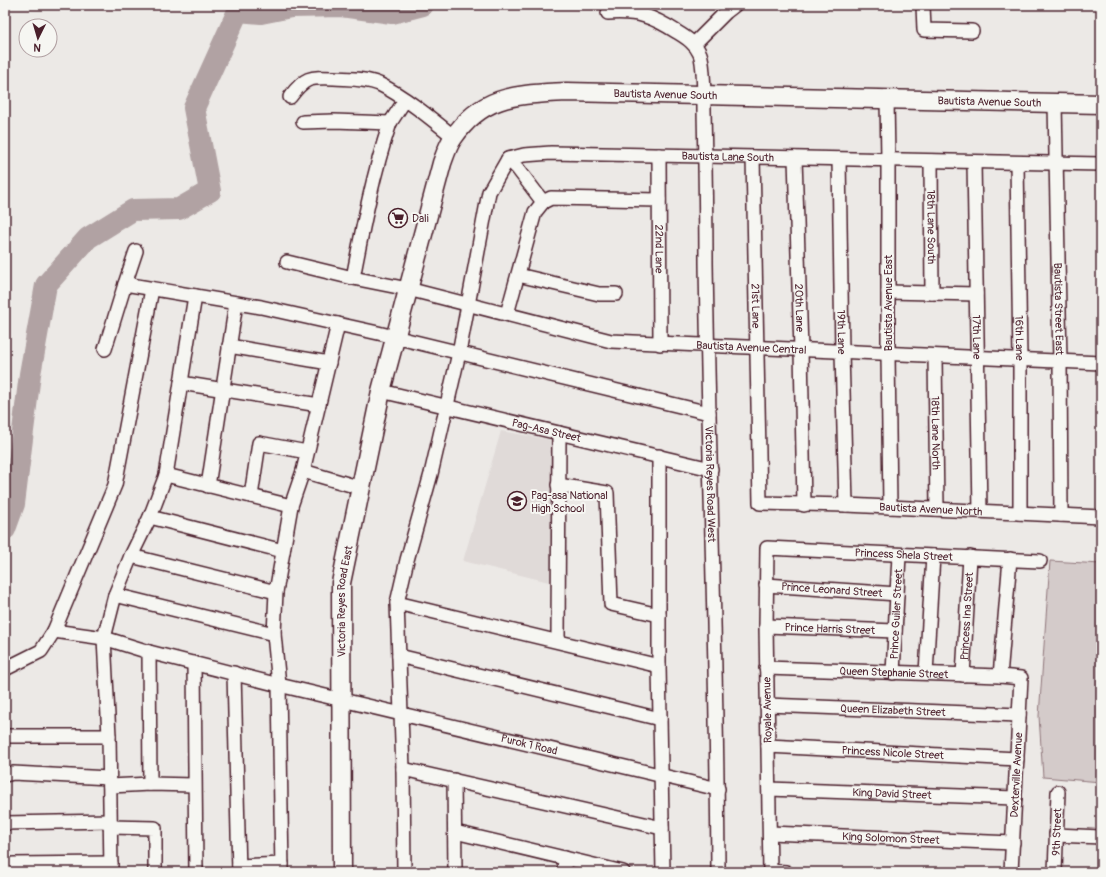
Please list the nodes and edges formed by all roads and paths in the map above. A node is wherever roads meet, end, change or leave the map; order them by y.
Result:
1 (735, 5) edge
2 (923, 5) edge
3 (608, 13) dead end
4 (972, 31) dead end
5 (694, 44) junction
6 (704, 95) junction
7 (290, 97) dead end
8 (887, 99) junction
9 (405, 100) junction
10 (1055, 103) junction
11 (1101, 104) edge
12 (303, 122) dead end
13 (390, 123) junction
14 (454, 137) junction
15 (659, 155) junction
16 (705, 156) junction
17 (753, 157) junction
18 (795, 158) junction
19 (508, 159) junction
20 (839, 159) junction
21 (888, 160) junction
22 (931, 161) junction
23 (974, 162) junction
24 (1017, 163) junction
25 (1056, 163) junction
26 (1101, 164) edge
27 (659, 200) junction
28 (542, 202) junction
29 (136, 251) dead end
30 (287, 262) dead end
31 (518, 275) junction
32 (353, 278) junction
33 (125, 284) junction
34 (152, 289) junction
35 (408, 289) junction
36 (888, 292) junction
37 (932, 293) junction
38 (616, 294) dead end
39 (976, 294) junction
40 (195, 296) junction
41 (236, 303) junction
42 (469, 304) junction
43 (507, 314) junction
44 (338, 324) junction
45 (395, 337) junction
46 (660, 344) junction
47 (229, 346) junction
48 (708, 346) junction
49 (758, 348) junction
50 (105, 350) dead end
51 (802, 350) junction
52 (842, 352) junction
53 (459, 353) junction
54 (888, 354) junction
55 (935, 356) junction
56 (978, 358) junction
57 (1020, 360) junction
58 (1060, 362) junction
59 (329, 363) junction
60 (1101, 363) edge
61 (181, 383) junction
62 (223, 390) junction
63 (381, 391) junction
64 (319, 404) junction
65 (447, 406) junction
66 (709, 413) junction
67 (559, 433) junction
68 (307, 452) junction
69 (658, 456) junction
70 (711, 469) junction
71 (302, 471) junction
72 (166, 475) junction
73 (558, 485) junction
74 (208, 486) junction
75 (361, 488) junction
76 (251, 496) junction
77 (760, 503) joint
78 (804, 505) junction
79 (846, 505) junction
80 (291, 506) junction
81 (890, 507) junction
82 (937, 509) junction
83 (980, 511) junction
84 (1020, 513) junction
85 (1061, 515) junction
86 (150, 516) junction
87 (1101, 517) edge
88 (767, 548) joint
89 (283, 551) junction
90 (899, 555) junction
91 (131, 556) junction
92 (933, 556) junction
93 (970, 557) junction
94 (1010, 559) junction
95 (1040, 561) dead end
96 (766, 585) junction
97 (276, 592) junction
98 (897, 594) junction
99 (115, 595) junction
100 (397, 603) junction
101 (659, 615) junction
102 (766, 626) junction
103 (54, 631) junction
104 (895, 631) junction
105 (274, 634) junction
106 (104, 638) junction
107 (558, 641) junction
108 (149, 652) junction
109 (399, 656) junction
110 (194, 663) junction
111 (659, 666) junction
112 (766, 668) junction
113 (5, 669) edge
114 (234, 673) junction
115 (893, 673) junction
116 (926, 673) junction
117 (964, 675) junction
118 (1000, 676) junction
119 (1021, 678) joint
120 (279, 686) junction
121 (341, 701) junction
122 (767, 705) junction
123 (401, 714) junction
124 (1019, 715) junction
125 (660, 720) junction
126 (5, 736) edge
127 (108, 736) junction
128 (768, 746) junction
129 (1017, 759) junction
130 (403, 769) junction
131 (5, 775) edge
132 (662, 776) junction
133 (454, 780) junction
134 (109, 782) junction
135 (150, 784) junction
136 (194, 785) junction
137 (718, 789) junction
138 (769, 789) junction
139 (1058, 792) dead end
140 (1015, 798) junction
141 (5, 823) edge
142 (110, 824) junction
143 (662, 828) junction
144 (455, 832) junction
145 (770, 833) junction
146 (1056, 836) junction
147 (1101, 837) edge
148 (1013, 843) junction
149 (565, 858) junction
150 (5, 865) edge
151 (111, 868) edge
152 (282, 868) edge
153 (239, 869) edge
154 (155, 872) edge
155 (196, 872) edge
156 (342, 872) edge
157 (404, 872) edge
158 (455, 872) edge
159 (564, 872) edge
160 (624, 872) edge
161 (663, 872) edge
162 (718, 872) edge
163 (770, 872) edge
164 (786, 872) edge
165 (1011, 872) edge
166 (1055, 872) edge

1 - 5 street
2 - 4 street
3 - 5 street
5 - 6 street, Victoria Reyes Road West
6 - 8 street, Bautista Avenue South
6 - 14 street, Bautista Avenue South
6 - 16 street, Victoria Reyes Road West
7 - 9 street
8 - 10 street, Bautista Avenue South
8 - 21 street, Bautista Avenue East
9 - 13 street
9 - 14 street
10 - 11 street, Bautista Avenue South
10 - 25 street, Bautista Street East
12 - 13 street
13 - 32 street
14 - 35 street, Bautista Avenue South
15 - 16 street, Bautista Lane South
15 - 19 street, Bautista Lane South
15 - 27 street, 22nd Lane
16 - 17 street, Bautista Lane South
16 - 48 street, Victoria Reyes Road West
17 - 18 street, Bautista Lane South
17 - 49 street, 21st Lane
18 - 20 street, Bautista Lane South
18 - 51 street, 20th Lane
19 - 28 street
19 - 42 street
20 - 21 street, Bautista Lane South
20 - 52 street, 19th Lane
21 - 22 street, Bautista Lane South
21 - 36 street, Bautista Avenue East
22 - 23 street, Bautista Lane South
22 - 37 street, 18th Lane South
23 - 24 street, Bautista Lane South
23 - 39 street, 17th Lane
24 - 25 street, Bautista Lane South
24 - 57 street, 16th Lane
25 - 26 street, Bautista Lane South
25 - 58 street, Bautista Street East
27 - 28 street
27 - 46 street, 22nd Lane
28 - 31 street
29 - 33 street
30 - 32 street, Bautista Avenue Central
31 - 38 street
31 - 43 street
32 - 35 street, Bautista Avenue Central
33 - 34 street
33 - 50 street
34 - 40 street
34 - 103 street
35 - 42 street, Bautista Avenue Central
35 - 45 street, Bautista Avenue South
36 - 37 street
36 - 54 street, Bautista Avenue East
37 - 39 street
39 - 56 street, 17th Lane
40 - 41 street
40 - 61 street
41 - 44 street
41 - 47 street
42 - 43 street, Bautista Avenue Central
42 - 53 street
43 - 46 street, Bautista Avenue Central
44 - 45 street
44 - 59 street
45 - 53 street
45 - 63 street, Victoria Reyes Road East
46 - 48 street, Bautista Avenue Central
47 - 59 street
47 - 62 street
48 - 49 street, Bautista Avenue Central
48 - 66 street, Victoria Reyes Road West
49 - 51 street, Bautista Avenue Central
49 - 77 street, 21st Lane
51 - 52 street, Bautista Avenue Central
51 - 78 street, 20th Lane
52 - 54 street, Bautista Avenue Central
52 - 79 street, 19th Lane
53 - 65 street
53 - 66 street
54 - 55 street, Bautista Avenue Central
54 - 81 street, Bautista Avenue East
55 - 56 street, Bautista Avenue Central
55 - 82 street, 18th Lane North
56 - 57 street, Bautista Avenue Central
56 - 83 street, 17th Lane
57 - 58 street, Bautista Avenue Central
57 - 84 street, 16th Lane
58 - 60 street, Bautista Avenue Central
58 - 85 street, Bautista Street East
59 - 64 street
61 - 62 street
61 - 72 street
62 - 64 street
62 - 74 street
63 - 65 street, Pag-Asa Street
63 - 75 street, Victoria Reyes Road East
64 - 68 street
65 - 67 street, Pag-Asa Street
65 - 100 street
66 - 70 street, Victoria Reyes Road West
67 - 69 street, Pag-Asa Street
67 - 73 street
68 - 71 street
68 - 76 street
69 - 70 street, Pag-Asa Street
69 - 101 street
70 - 137 street, Victoria Reyes Road West
71 - 75 street
71 - 80 street
72 - 74 street
72 - 86 street
73 - 101 street
73 - 107 street
74 - 76 street
75 - 121 street, Victoria Reyes Road East
76 - 80 street
77 - 78 street, Bautista Avenue North
78 - 79 street, Bautista Avenue North
79 - 81 street, Bautista Avenue North
80 - 89 street
81 - 82 street, Bautista Avenue North
82 - 83 street, Bautista Avenue North
83 - 84 street, Bautista Avenue North
84 - 85 street, Bautista Avenue North
85 - 87 street, Bautista Avenue North
86 - 89 street
86 - 91 street
88 - 90 street, Princess Shela Street
88 - 96 street, Royale Avenue
89 - 97 street
90 - 92 street, Princess Shela Street
90 - 98 street, Prince Guiler Street
91 - 97 street
91 - 99 street
92 - 93 street, Princess Shela Street
92 - 116 street
93 - 94 street, Princess Shela Street
93 - 117 street, Princess Ina Street
94 - 95 street, Princess Shela Street
94 - 118 street
96 - 98 street, Prince Leonard Street
96 - 102 street, Royale Avenue
97 - 105 street
98 - 104 street, Prince Guiler Street
99 - 105 street
99 - 106 street
100 - 107 street
100 - 109 street
101 - 111 street
102 - 104 street, Prince Harris Street
102 - 112 street, Royale Avenue
103 - 106 street, Purok 1 Road
103 - 113 street
104 - 115 street, Prince Guiler Street
105 - 120 street
106 - 108 street, Purok 1 Road
106 - 127 street
107 - 111 street
108 - 110 street, Purok 1 Road
108 - 135 street
109 - 123 street
109 - 125 street
110 - 114 street, Purok 1 Road
110 - 136 street
111 - 125 street
112 - 115 street, Queen Stephanie Street
112 - 122 street, Royale Avenue
114 - 120 street, Purok 1 Road
114 - 153 street
115 - 116 street, Queen Stephanie Street
116 - 117 street, Queen Stephanie Street
117 - 118 street, Queen Stephanie Street
118 - 119 street, Queen Stephanie Street
119 - 124 street, Dexterville Avenue
120 - 121 street, Purok 1 Road
120 - 152 street
121 - 123 street, Purok 1 Road
121 - 156 street, Victoria Reyes Road East
122 - 124 street, Queen Elizabeth Street
122 - 128 street, Royale Avenue
123 - 130 street
123 - 132 street, Purok 1 Road
124 - 129 street, Dexterville Avenue
125 - 132 street
126 - 127 street
127 - 134 street
128 - 129 street, Princess Nicole Street
128 - 138 street, Royale Avenue
129 - 140 street, Dexterville Avenue
130 - 133 street
130 - 157 street
131 - 134 street
132 - 137 street, Purok 1 Road
132 - 143 street
133 - 143 street
133 - 144 street
134 - 135 street
134 - 142 street
135 - 136 street
136 - 155 street
137 - 162 street, Victoria Reyes Road West
138 - 140 street, King David Street
138 - 145 street, Royale Avenue
139 - 146 street, 9th Street
140 - 148 street, Dexterville Avenue
141 - 142 street
142 - 151 street
142 - 154 street
143 - 161 street
144 - 149 street
144 - 158 street
145 - 148 street, King Solomon Street
145 - 163 street, Royale Avenue
146 - 147 street
146 - 166 street, 9th Street
148 - 165 street, Dexterville Avenue
149 - 159 street
149 - 160 street
150 - 151 street
152 - 153 street
163 - 164 street

